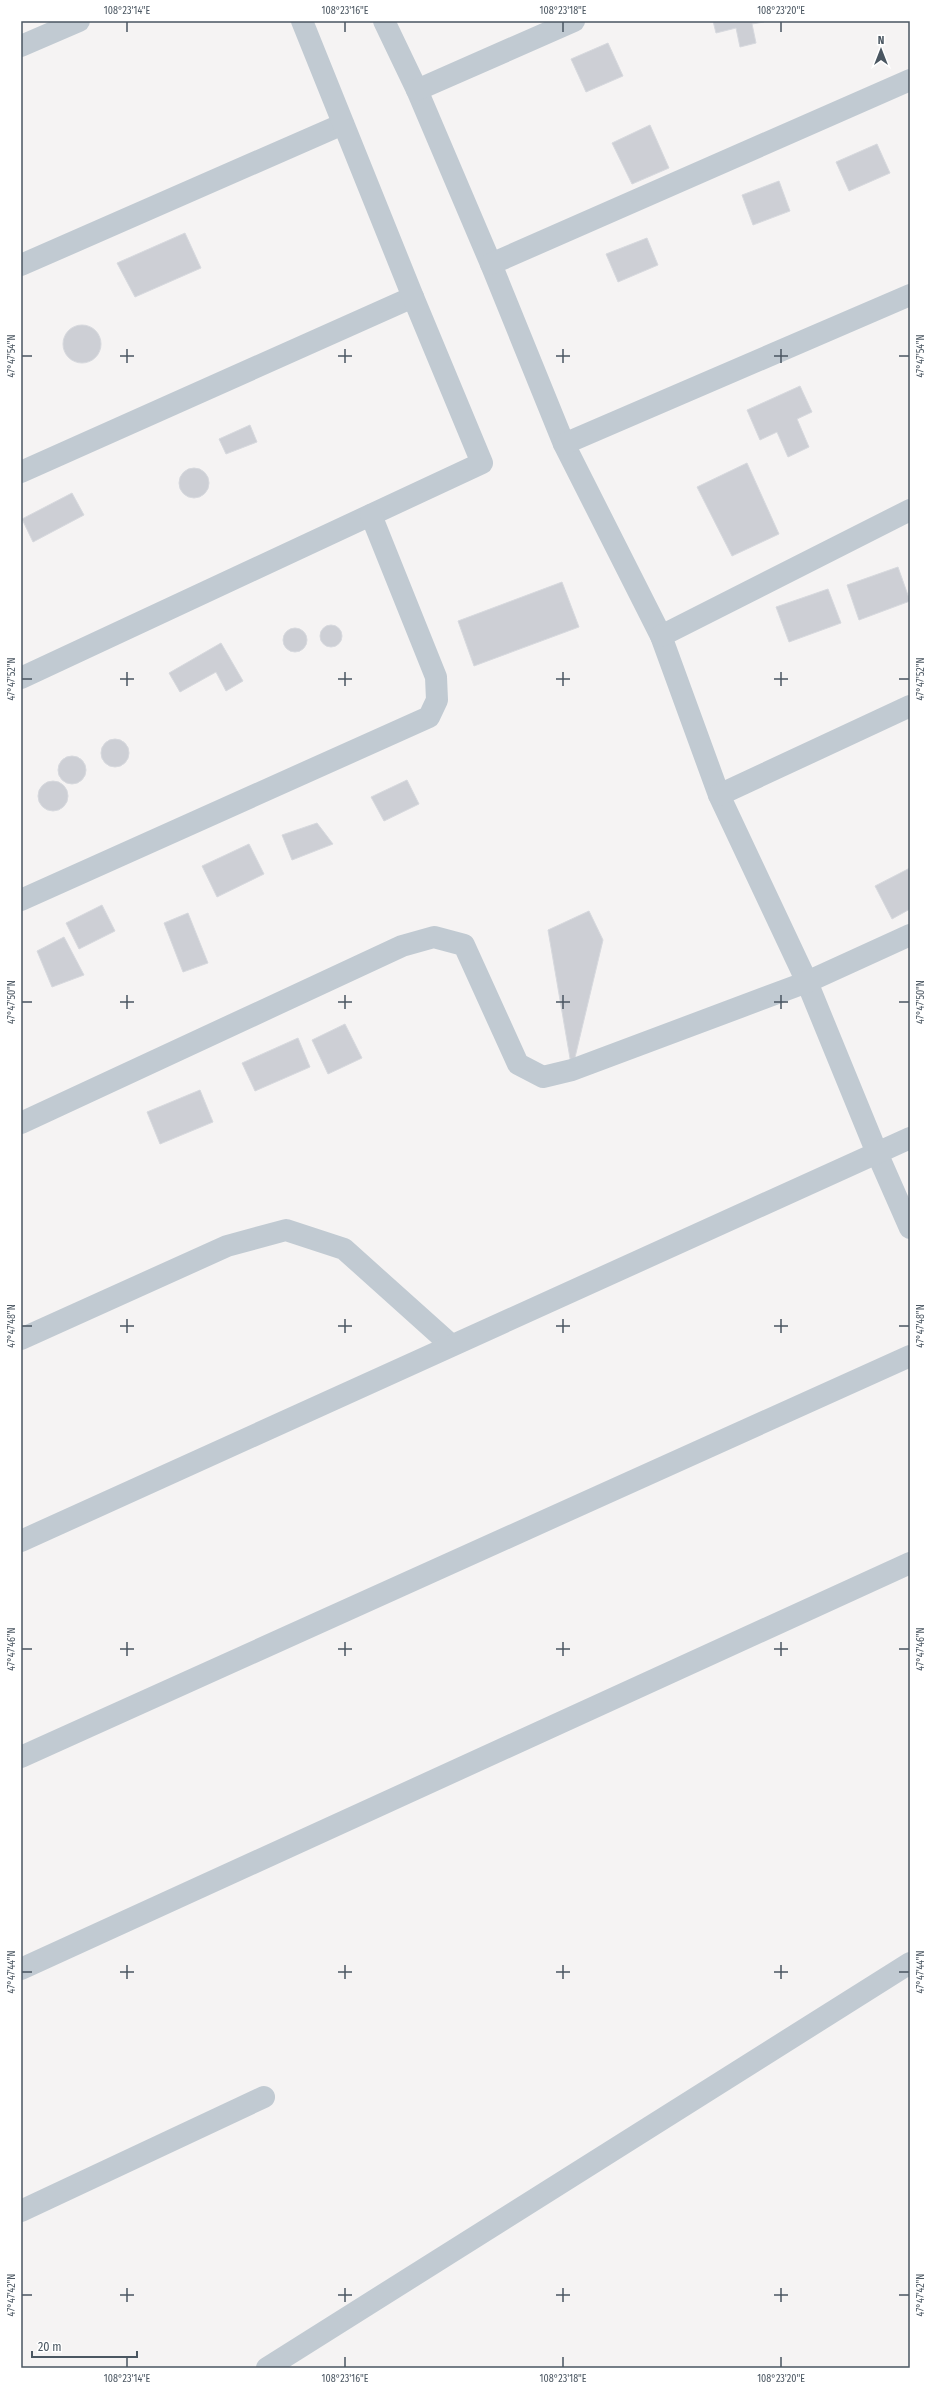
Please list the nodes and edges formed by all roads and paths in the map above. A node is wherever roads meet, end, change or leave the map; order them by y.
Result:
1 (79, 21) edge
2 (302, 21) edge
3 (384, 21) edge
4 (574, 21) edge
5 (21, 46) edge
6 (910, 80) edge
7 (417, 90) junction
8 (343, 124) junction
9 (491, 264) junction
10 (21, 265) edge
11 (910, 295) edge
12 (413, 297) junction
13 (564, 444) junction
14 (21, 472) edge
15 (910, 510) edge
16 (371, 515) junction
17 (661, 636) junction
18 (21, 678) edge
19 (910, 706) edge
20 (719, 795) junction
21 (21, 900) edge
22 (910, 935) edge
23 (807, 982) junction
24 (21, 1123) edge
25 (910, 1138) edge
26 (877, 1153) junction
27 (910, 1228) edge
28 (21, 1339) edge
29 (451, 1345) junction
30 (910, 1356) edge
31 (21, 1541) edge
32 (910, 1563) edge
33 (21, 1757) edge
34 (910, 1963) edge
35 (21, 1969) edge
36 (264, 2097) dead end
37 (21, 2211) edge
38 (267, 2368) edge

1 - 5 street
2 - 8 street
3 - 7 street
4 - 7 street
6 - 9 street
7 - 9 street
8 - 10 street
8 - 12 street
9 - 13 street
11 - 13 street
12 - 14 street
12 - 16 street
13 - 17 street
15 - 17 street
16 - 18 street
16 - 21 street
17 - 20 street
19 - 20 street
20 - 23 street
22 - 23 street
23 - 24 street
23 - 26 street
25 - 26 street
26 - 27 street
26 - 29 street
28 - 29 street
29 - 31 street
30 - 33 street
32 - 35 street
34 - 38 street
36 - 37 street

